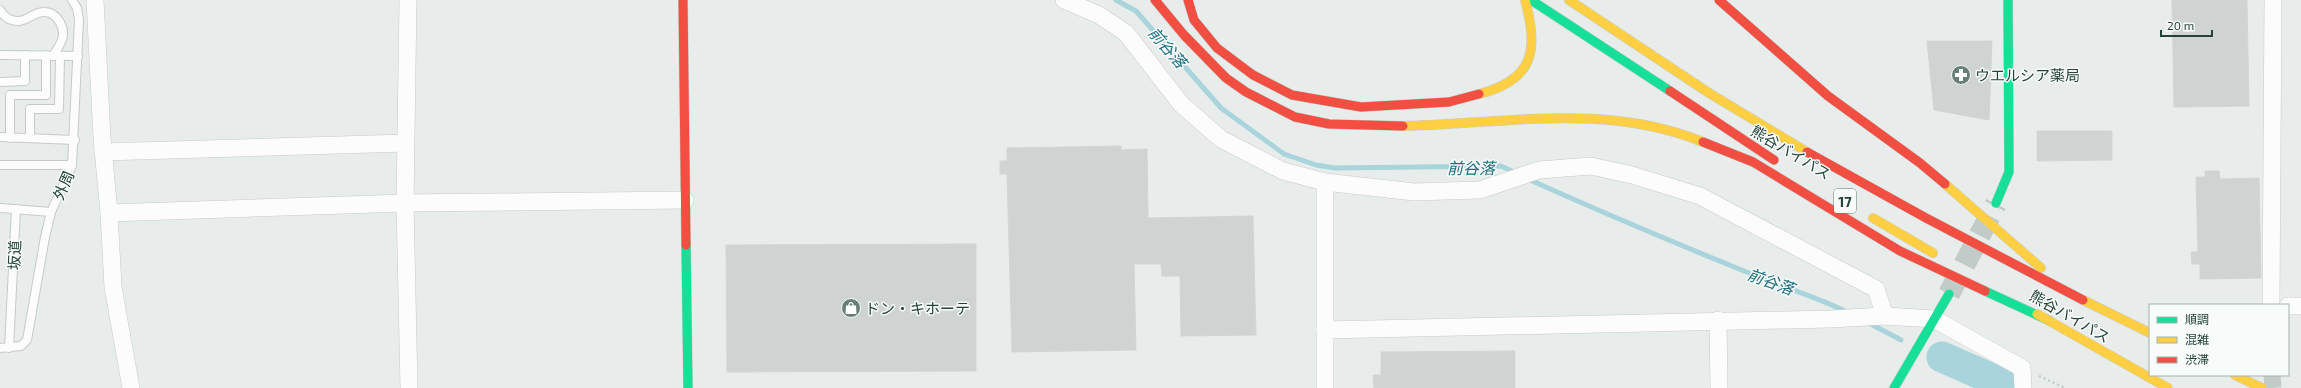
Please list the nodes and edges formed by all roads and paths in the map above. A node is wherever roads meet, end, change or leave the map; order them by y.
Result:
1 (72, 0) edge
2 (95, 0) edge
3 (408, 0) edge
4 (683, 0) edge
5 (1064, 0) edge
6 (1155, 0) edge
7 (1188, 0) edge
8 (1525, 0) edge
9 (1531, 0) edge
10 (1569, 0) edge
11 (1719, 0) edge
12 (2008, 0) edge
13 (2273, 0) edge
14 (0, 10) edge
15 (0, 55) edge
16 (25, 55) junction
17 (53, 56) junction
18 (78, 56) junction
19 (0, 82) edge
20 (0, 137) edge
21 (10, 138) junction
22 (30, 138) junction
23 (75, 140) junction
24 (406, 144) junction
25 (104, 152) junction
26 (0, 165) edge
27 (72, 165) junction
28 (1784, 165) dead end
29 (1325, 182) junction
30 (685, 200) junction
31 (405, 203) junction
32 (1996, 203) tunnel mouth
33 (0, 208) edge
34 (16, 209) junction
35 (51, 212) junction
36 (110, 213) junction
37 (1866, 213) dead end
38 (1941, 257) dead end
39 (1954, 265) dead end
40 (1949, 294) tunnel mouth
41 (2076, 296) junction
42 (2271, 304) edge
43 (2289, 306) edge
44 (2301, 306) edge
45 (1885, 316) junction
46 (1934, 319) junction
47 (1718, 320) junction
48 (2050, 321) junction
49 (1325, 330) junction
50 (2149, 332) edge
51 (4, 348) edge
52 (2022, 368) junction
53 (2238, 376) edge
54 (130, 388) edge
55 (409, 388) edge
56 (688, 388) edge
57 (1325, 388) edge
58 (1720, 388) edge
59 (1894, 388) edge
60 (2023, 388) edge
61 (2065, 388) edge
62 (2168, 388) edge
63 (2262, 388) edge

1 - 18 lane, 外周
2 - 25 street
3 - 24 street
4 - 30 main road
5 - 29 street
6 - 48 main road
7 - 8 main road
9 - 28 main road, 熊谷バイパス
10 - 41 main road, 熊谷バイパス / 17
11 - 41 main road
12 - 32 main road
13 - 42 street
14 - 17 lane
15 - 16 lane
16 - 17 lane
16 - 19 lane
17 - 18 lane
17 - 21 lane
17 - 22 lane
18 - 23 lane, 外周
20 - 21 lane
21 - 22 lane
22 - 23 lane
23 - 27 lane, 外周
24 - 25 street
24 - 31 street
25 - 36 street
26 - 27 lane
27 - 35 lane, 外周
29 - 45 street
29 - 49 street
30 - 31 street
30 - 56 main road
31 - 36 street
31 - 55 street
33 - 34 lane
34 - 35 lane
34 - 51 lane, 坂道
35 - 51 lane, 外周
36 - 54 street
37 - 38 main road, 17
39 - 48 main road, 熊谷バイパス
40 - 46 main road
41 - 50 main road, 熊谷バイパス / 17
43 - 44 street
45 - 46 street
45 - 47 street
46 - 52 street
46 - 59 main road
47 - 49 street
47 - 58 street
48 - 62 main road, 熊谷バイパス
49 - 57 street
52 - 60 street
52 - 61 path
53 - 63 main road

